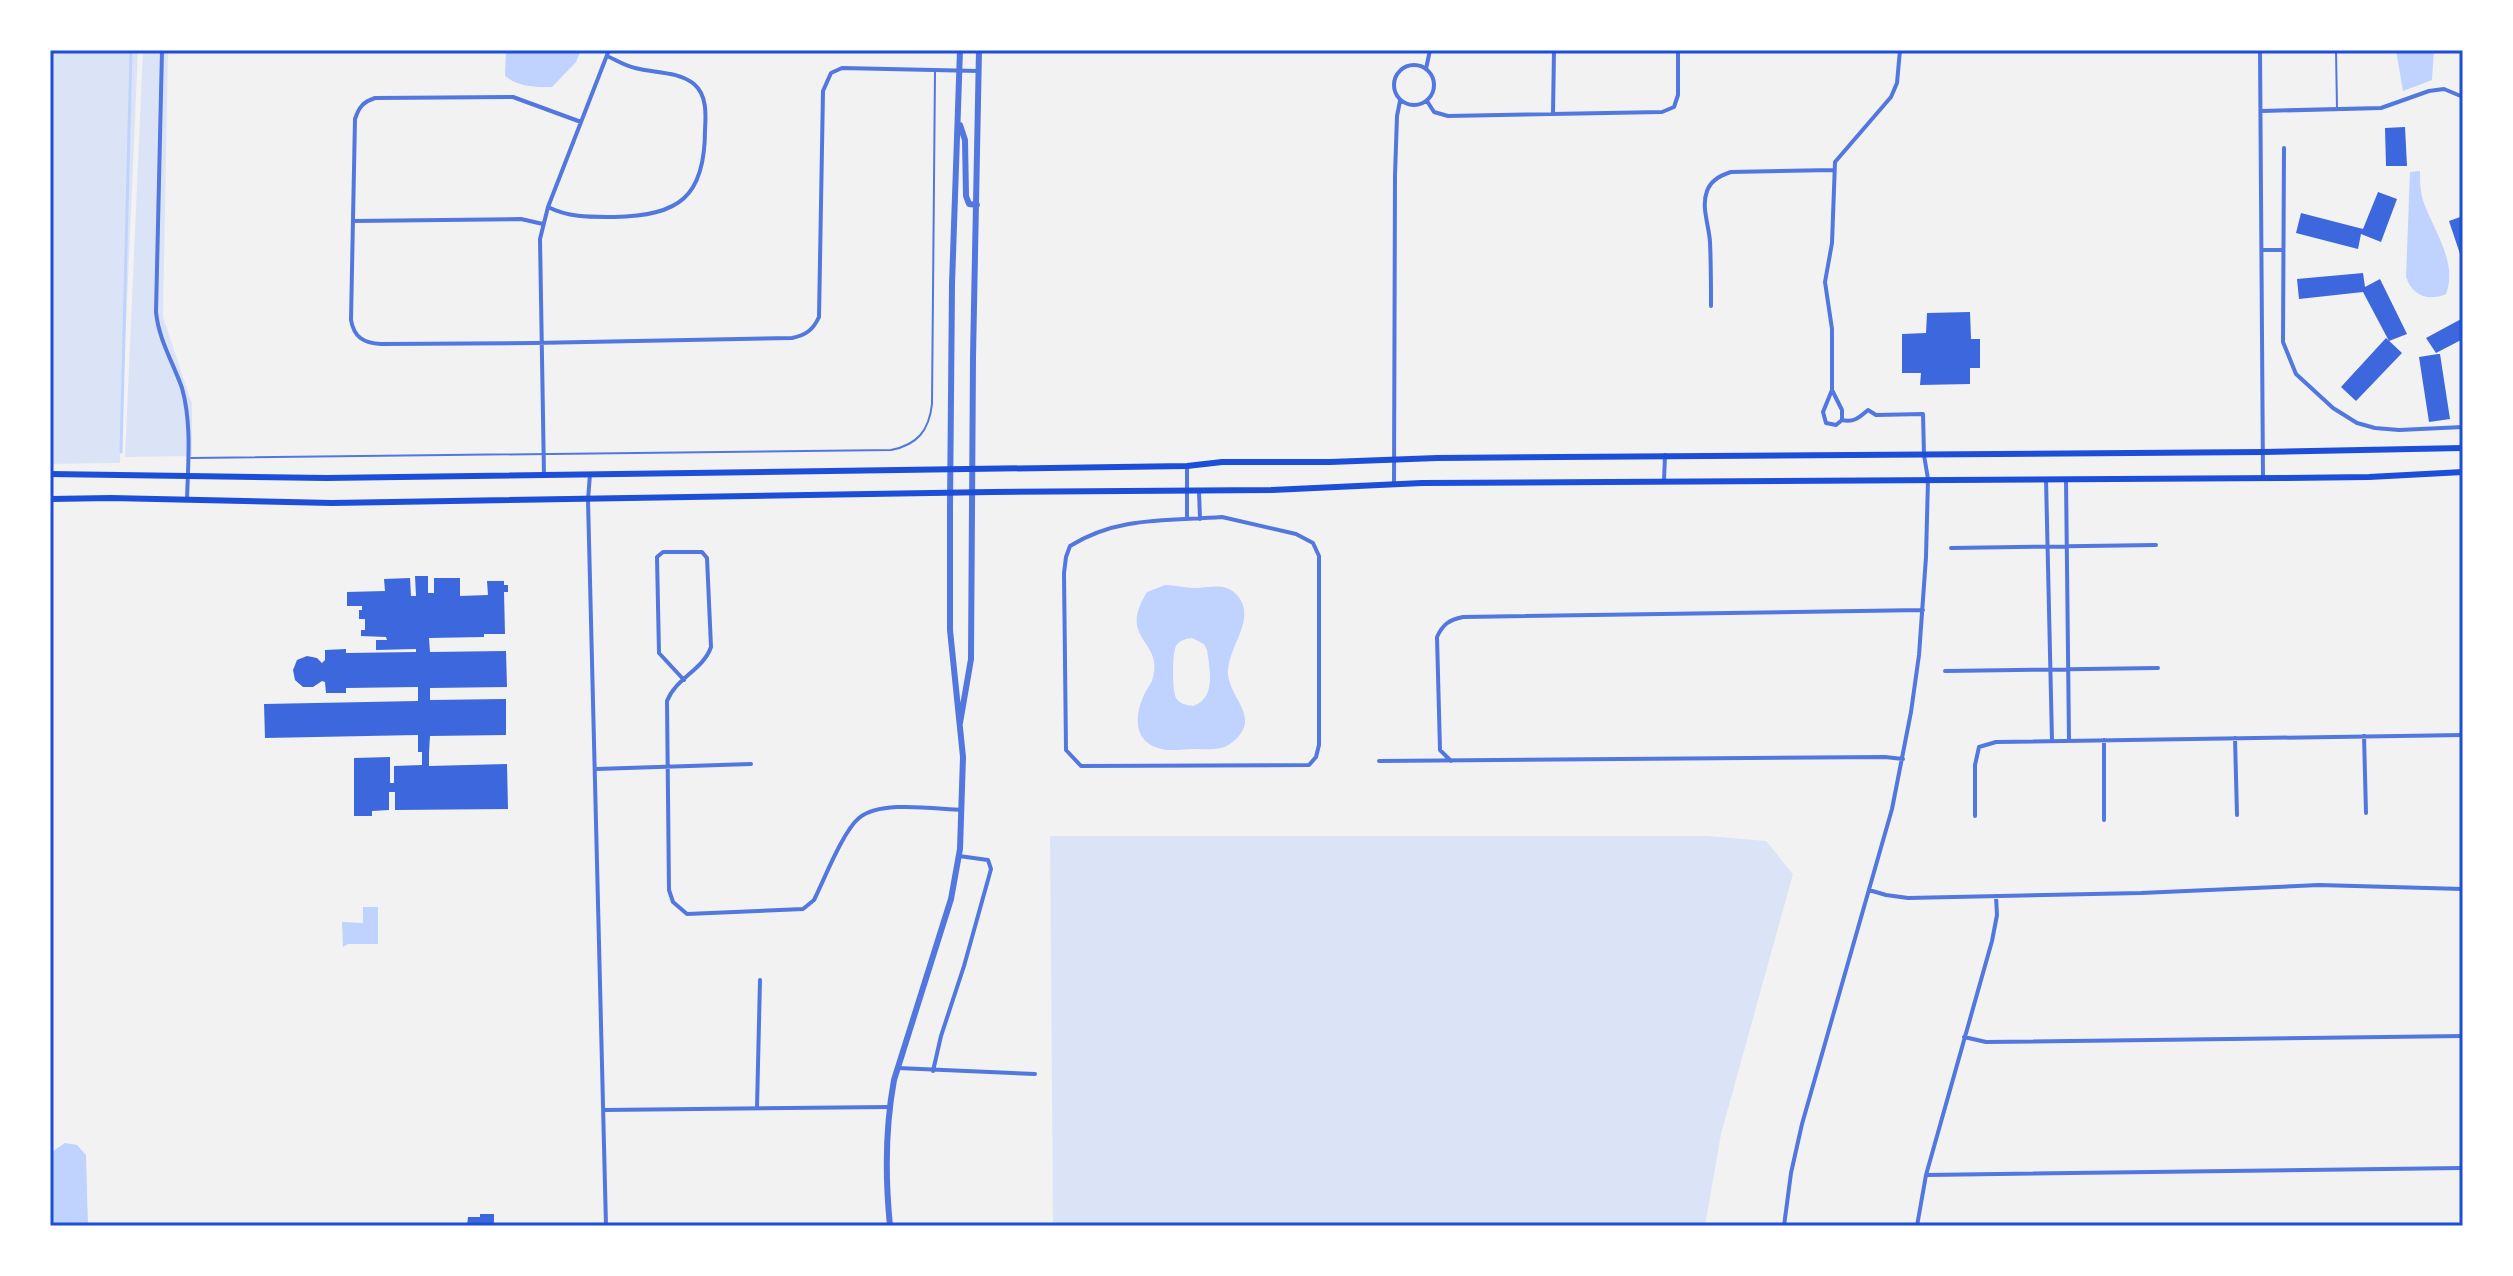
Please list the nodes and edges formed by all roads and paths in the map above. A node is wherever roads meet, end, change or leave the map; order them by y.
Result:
1 (162, 50) edge
2 (960, 50) edge
3 (979, 50) edge
4 (1430, 50) edge
5 (1554, 50) edge
6 (1678, 50) edge
7 (1900, 50) edge
8 (2260, 50) edge
9 (2336, 50) edge
10 (608, 53) edge
11 (935, 69) junction
12 (1426, 69) junction
13 (960, 70) junction
14 (979, 71) junction
15 (2463, 97) edge
16 (1400, 101) junction
17 (1427, 101) junction
18 (2337, 109) junction
19 (2261, 111) junction
20 (1553, 114) junction
21 (958, 117) junction
22 (581, 122) junction
23 (2284, 148) dead end
24 (1834, 170) junction
25 (977, 205) junction
26 (548, 207) junction
27 (353, 221) junction
28 (543, 224) junction
29 (2262, 250) junction
30 (2283, 250) junction
31 (1711, 306) dead end
32 (541, 343) junction
33 (1832, 390) junction
34 (1842, 420) junction
35 (2463, 427) edge
36 (2463, 448) edge
37 (2263, 452) junction
38 (544, 455) junction
39 (1665, 455) junction
40 (1924, 455) junction
41 (188, 458) junction
42 (1394, 459) junction
43 (1187, 466) junction
44 (950, 470) junction
45 (973, 470) junction
46 (2463, 472) edge
47 (50, 474) edge
48 (590, 474) junction
49 (188, 475) junction
50 (544, 475) junction
51 (2263, 478) junction
52 (1928, 479) junction
53 (2046, 479) junction
54 (2066, 479) junction
55 (1664, 481) junction
56 (1394, 485) junction
57 (1199, 491) junction
58 (1188, 492) junction
59 (950, 494) junction
60 (973, 494) junction
61 (50, 499) edge
62 (187, 500) junction
63 (588, 500) junction
64 (1187, 518) junction
65 (1200, 519) junction
66 (2048, 545) junction
67 (2067, 545) junction
68 (2156, 545) dead end
69 (1951, 548) dead end
70 (1923, 610) junction
71 (2158, 668) dead end
72 (2050, 669) junction
73 (2069, 669) junction
74 (1945, 671) dead end
75 (684, 680) junction
76 (959, 731) junction
77 (2463, 735) edge
78 (2364, 736) junction
79 (2235, 738) junction
80 (2069, 740) junction
81 (2104, 740) junction
82 (2052, 741) junction
83 (1903, 759) junction
84 (1379, 761) dead end
85 (1451, 761) junction
86 (751, 764) dead end
87 (667, 765) junction
88 (596, 769) junction
89 (962, 810) junction
90 (2366, 813) dead end
91 (2237, 815) dead end
92 (1975, 816) dead end
93 (2104, 820) dead end
94 (959, 856) junction
95 (2463, 889) edge
96 (1869, 890) junction
97 (1996, 896) junction
98 (760, 980) dead end
99 (2463, 1036) edge
100 (1964, 1037) junction
101 (898, 1068) junction
102 (933, 1071) junction
103 (1035, 1074) dead end
104 (889, 1107) junction
105 (757, 1108) junction
106 (603, 1110) junction
107 (2463, 1168) edge
108 (1926, 1175) junction
109 (606, 1226) edge
110 (890, 1226) edge
111 (1784, 1226) edge
112 (1917, 1226) edge

1 - 41 street
2 - 13 street
3 - 14 street
4 - 12 street
5 - 20 street
6 - 20 street
7 - 24 street
8 - 19 street
9 - 18 lane
10 - 22 street
10 - 26 street
11 - 13 street
11 - 32 street
11 - 38 lane
12 - 16 street
12 - 17 street
13 - 14 street
13 - 21 street
14 - 25 street
15 - 18 street
16 - 17 street
16 - 42 street
17 - 20 street
18 - 19 street
19 - 29 street
21 - 25 street
21 - 44 street
22 - 26 street
22 - 27 street
23 - 30 street
24 - 31 street
24 - 33 street
25 - 45 street
26 - 28 street
27 - 28 street
27 - 32 street
28 - 32 street
29 - 30 street
29 - 37 street
30 - 35 street
32 - 38 street
33 - 34 street
33 - 34 street
34 - 40 street
36 - 37 main road
37 - 40 main road
37 - 51 street
38 - 41 lane
38 - 50 street
39 - 40 main road
39 - 42 main road
39 - 55 street
40 - 52 street
41 - 49 street
42 - 43 main road
42 - 56 street
43 - 45 main road
43 - 58 street
44 - 45 main road
44 - 48 main road
44 - 59 street
45 - 60 street
46 - 51 main road
47 - 49 main road
48 - 50 main road
48 - 63 street
49 - 50 main road
49 - 62 street
51 - 54 main road
52 - 53 main road
52 - 55 main road
52 - 70 street
53 - 54 main road
53 - 66 street
54 - 67 street
55 - 56 main road
56 - 57 main road
57 - 58 main road
57 - 65 street
58 - 60 main road
58 - 64 street
59 - 60 main road
59 - 63 main road
59 - 76 street
60 - 76 street
61 - 62 main road
62 - 63 main road
63 - 88 street
64 - 65 street
64 - 65 street
66 - 67 street
66 - 69 street
66 - 72 street
67 - 68 street
67 - 73 street
70 - 83 street
70 - 85 street
71 - 73 street
72 - 73 street
72 - 74 street
72 - 82 street
73 - 80 street
75 - 75 street
75 - 87 street
76 - 89 street
77 - 78 street
78 - 79 street
78 - 90 street
79 - 81 street
79 - 91 street
80 - 81 street
80 - 82 street
81 - 93 street
82 - 92 street
83 - 85 street
83 - 96 street
84 - 85 street
86 - 87 street
87 - 88 street
87 - 89 street
88 - 106 street
89 - 94 street
94 - 101 street
94 - 102 street
95 - 97 street
96 - 97 street
96 - 111 street
97 - 100 street
98 - 105 street
99 - 100 street
100 - 108 street
101 - 102 street
101 - 104 street
102 - 103 street
104 - 105 street
104 - 110 street
105 - 106 street
106 - 109 street
107 - 108 street
108 - 112 street

